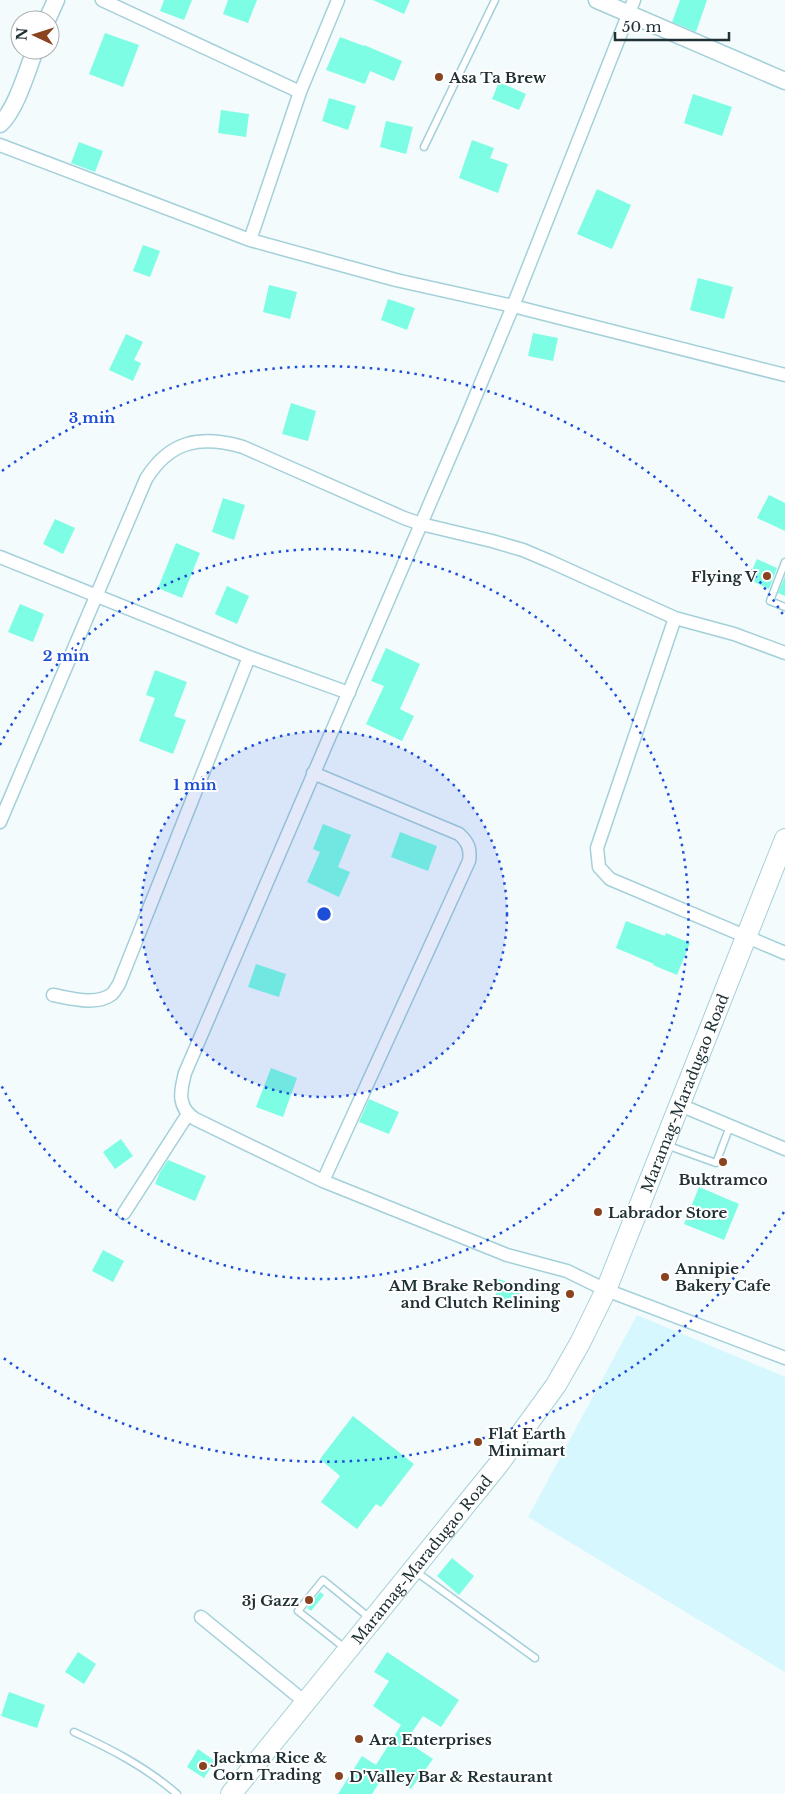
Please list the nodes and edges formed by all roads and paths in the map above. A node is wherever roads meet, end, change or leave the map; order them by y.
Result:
1 (102, 0) edge
2 (338, 0) edge
3 (495, 0) edge
4 (597, 0) edge
5 (631, 6) edge
6 (31, 60) edge
7 (785, 80) edge
8 (300, 92) junction
9 (0, 124) edge
10 (0, 145) edge
11 (424, 147) dead end
12 (250, 240) junction
13 (513, 306) junction
14 (785, 375) edge
15 (421, 524) junction
16 (0, 557) edge
17 (785, 562) edge
18 (95, 596) junction
19 (785, 607) edge
20 (675, 618) junction
21 (785, 654) edge
22 (249, 658) junction
23 (349, 693) junction
24 (314, 773) junction
25 (0, 822) edge
26 (785, 839) edge
27 (747, 936) junction
28 (785, 953) edge
29 (53, 995) dead end
30 (680, 1105) junction
31 (188, 1114) junction
32 (730, 1126) junction
33 (664, 1144) junction
34 (785, 1149) edge
35 (323, 1181) junction
36 (124, 1213) dead end
37 (606, 1290) junction
38 (785, 1358) edge
39 (413, 1569) junction
40 (201, 1617) dead end
41 (372, 1620) junction
42 (347, 1650) junction
43 (535, 1658) dead end
44 (305, 1702) junction
45 (74, 1732) dead end
46 (176, 1794) edge
47 (231, 1794) edge

1 - 8 street
2 - 8 street
3 - 11 lane
4 - 5 street
5 - 7 street
5 - 13 street
6 - 9 street
8 - 12 street
10 - 12 street
12 - 13 street
13 - 14 street
13 - 15 street
15 - 18 street
15 - 20 street
15 - 23 street
16 - 18 street
17 - 19 lane
18 - 22 street
18 - 25 street
20 - 21 street
20 - 27 street
22 - 23 street
22 - 29 street
23 - 24 street
24 - 31 street
24 - 35 street
26 - 27 main road, Maramag-Maradugao Road
27 - 28 street
27 - 30 main road, Maramag-Maradugao Road
30 - 32 street
30 - 33 main road, Maramag-Maradugao Road
31 - 35 street
31 - 36 street
32 - 33 lane
32 - 34 street
33 - 37 main road, Maramag-Maradugao Road
35 - 37 street
37 - 38 street
37 - 39 main road, Maramag-Maradugao Road
39 - 41 main road, Maramag-Maradugao Road
39 - 43 lane
40 - 44 street
41 - 42 main road, Maramag-Maradugao Road
41 - 42 lane
42 - 44 main road, Maramag-Maradugao Road
44 - 47 main road, Maramag-Maradugao Road
45 - 46 lane

